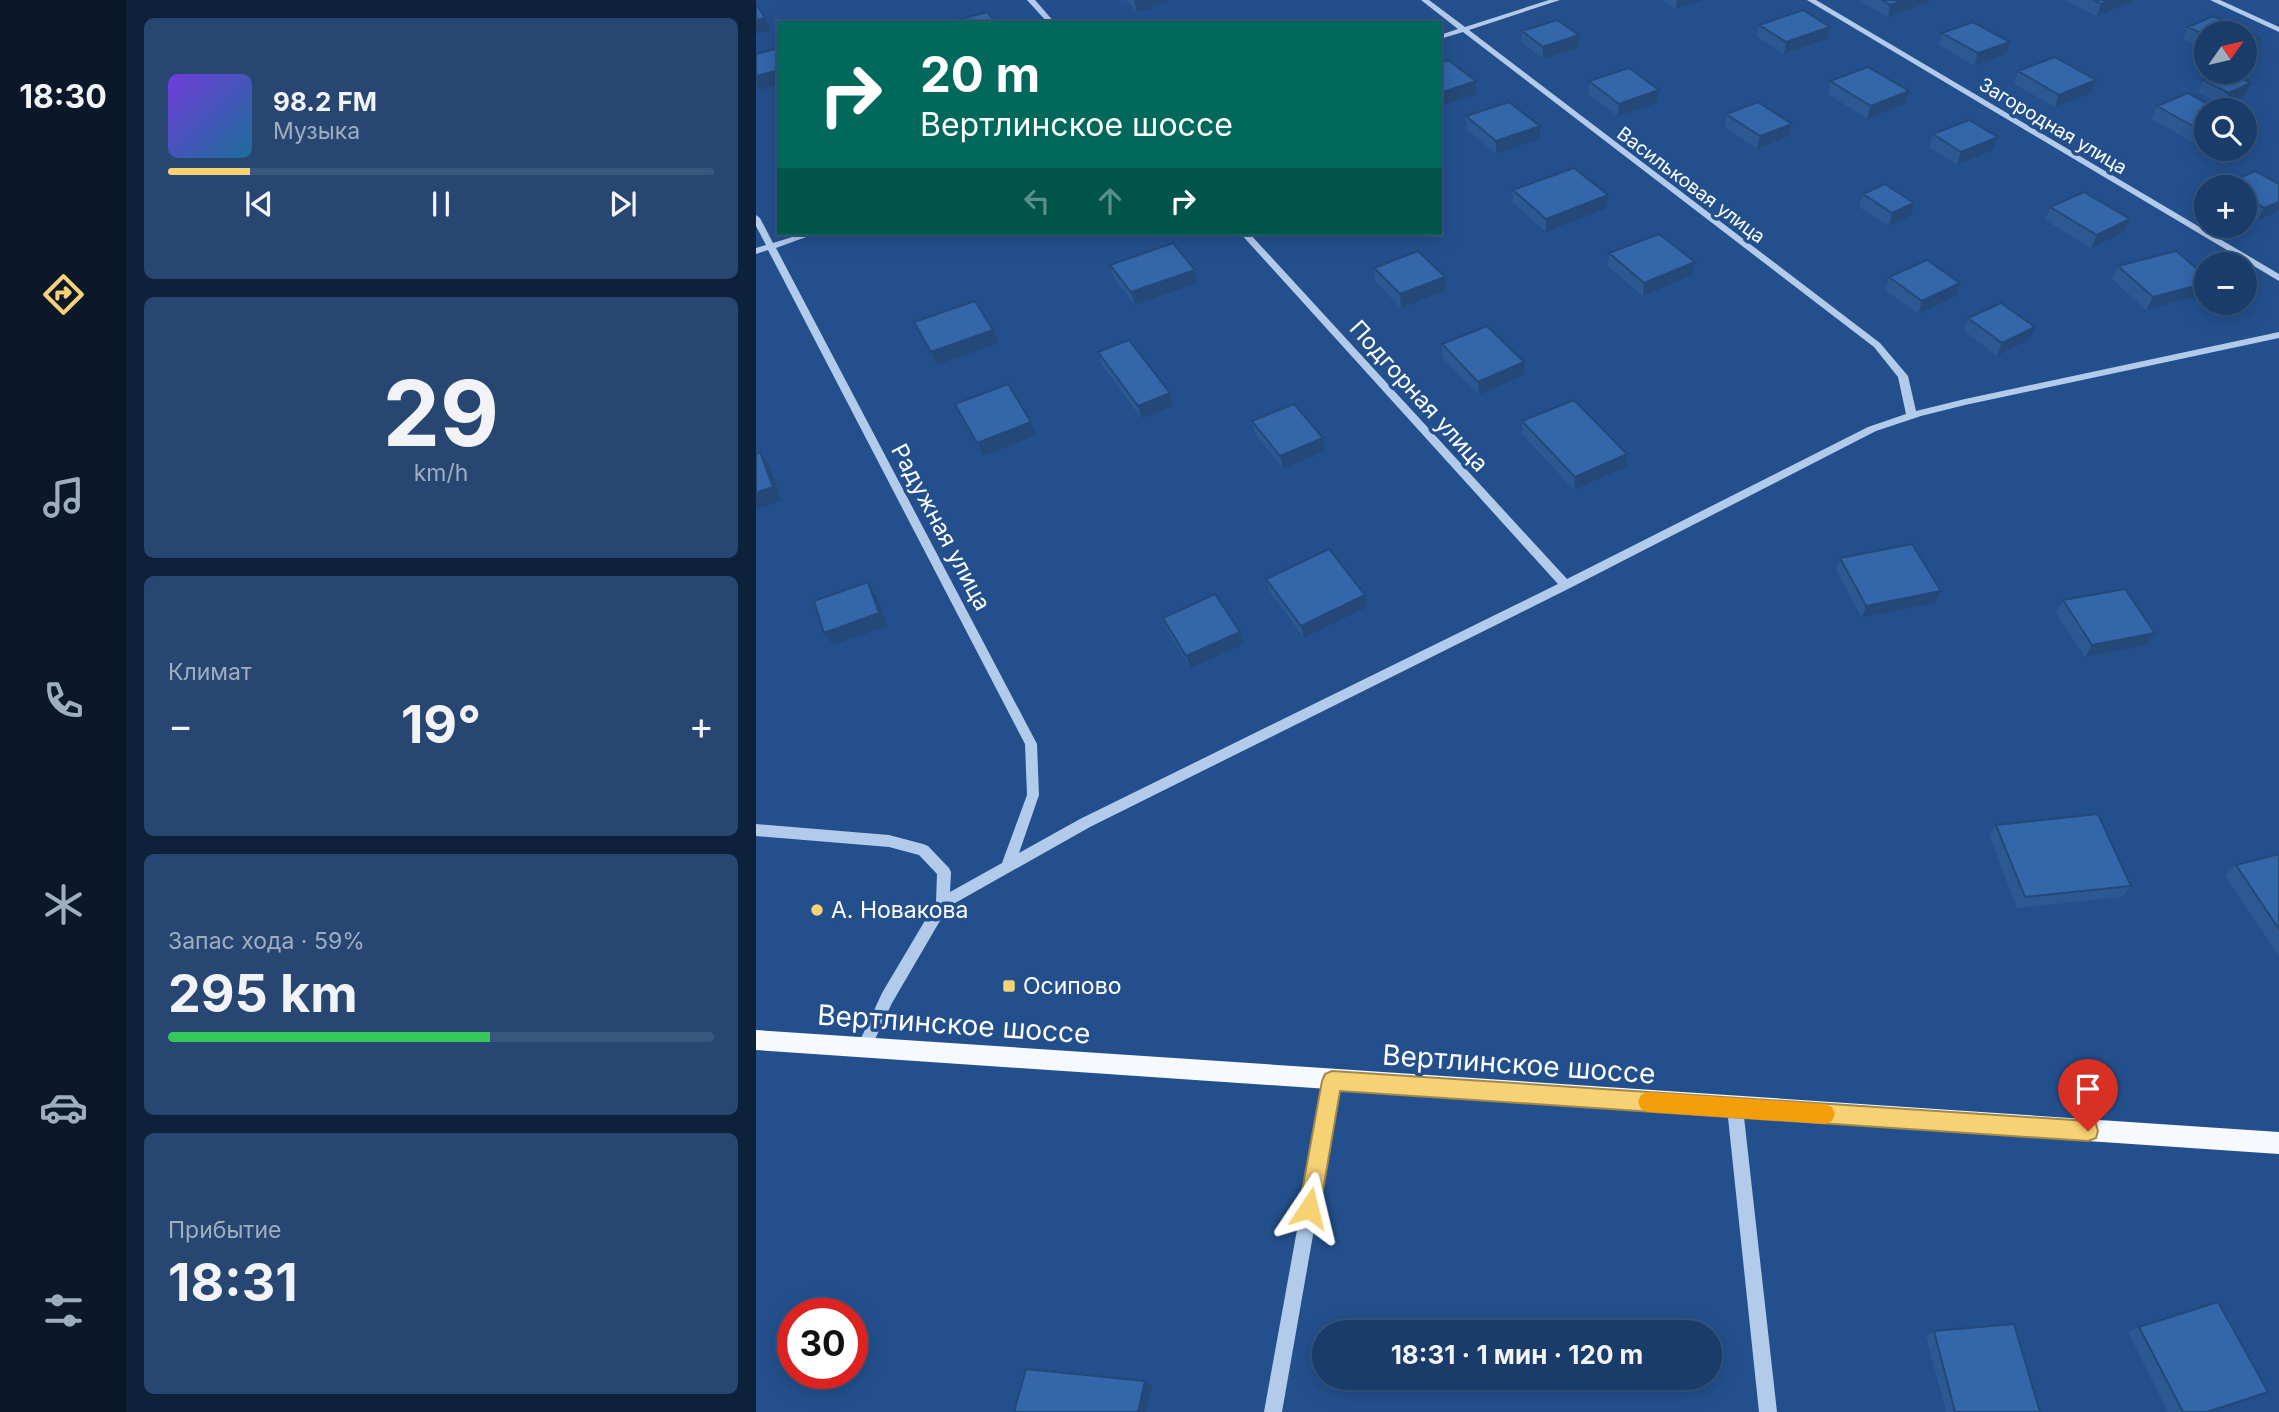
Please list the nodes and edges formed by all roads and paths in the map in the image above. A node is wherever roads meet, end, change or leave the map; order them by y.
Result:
1 (1031, 0) edge
2 (1425, 0) edge
3 (1556, 0) edge
4 (1811, 0) edge
5 (2214, 0) edge
6 (1050, 21) edge
7 (1462, 30) junction
8 (2279, 30) edge
9 (1442, 36) edge
10 (756, 218) edge
11 (806, 235) edge
12 (1246, 235) edge
13 (770, 246) junction
14 (756, 251) edge
15 (2279, 278) edge
16 (2279, 335) edge
17 (1911, 413) junction
18 (1566, 585) junction
19 (756, 830) edge
20 (1008, 865) junction
21 (943, 903) junction
22 (756, 1040) edge
23 (864, 1047) junction
24 (1332, 1081) junction
25 (1735, 1108) junction
26 (2279, 1143) edge
27 (1273, 1412) edge
28 (1768, 1412) edge

1 - 6 street
2 - 7 street, Васильковая улица
3 - 7 street
4 - 15 street, Загородная улица
5 - 8 street
7 - 9 street
7 - 17 street, Васильковая улица
10 - 13 street, Радужная улица
11 - 13 street
12 - 18 street, Подгорная улица
13 - 14 street
13 - 20 street, Радужная улица
16 - 17 street
17 - 18 street
18 - 20 street
19 - 21 street
20 - 21 street
21 - 23 street
22 - 23 main road, Вертлинское шоссе
23 - 24 main road, Вертлинское шоссе
24 - 25 main road, Вертлинское шоссе
24 - 27 street
25 - 26 main road, Вертлинское шоссе
25 - 28 street

